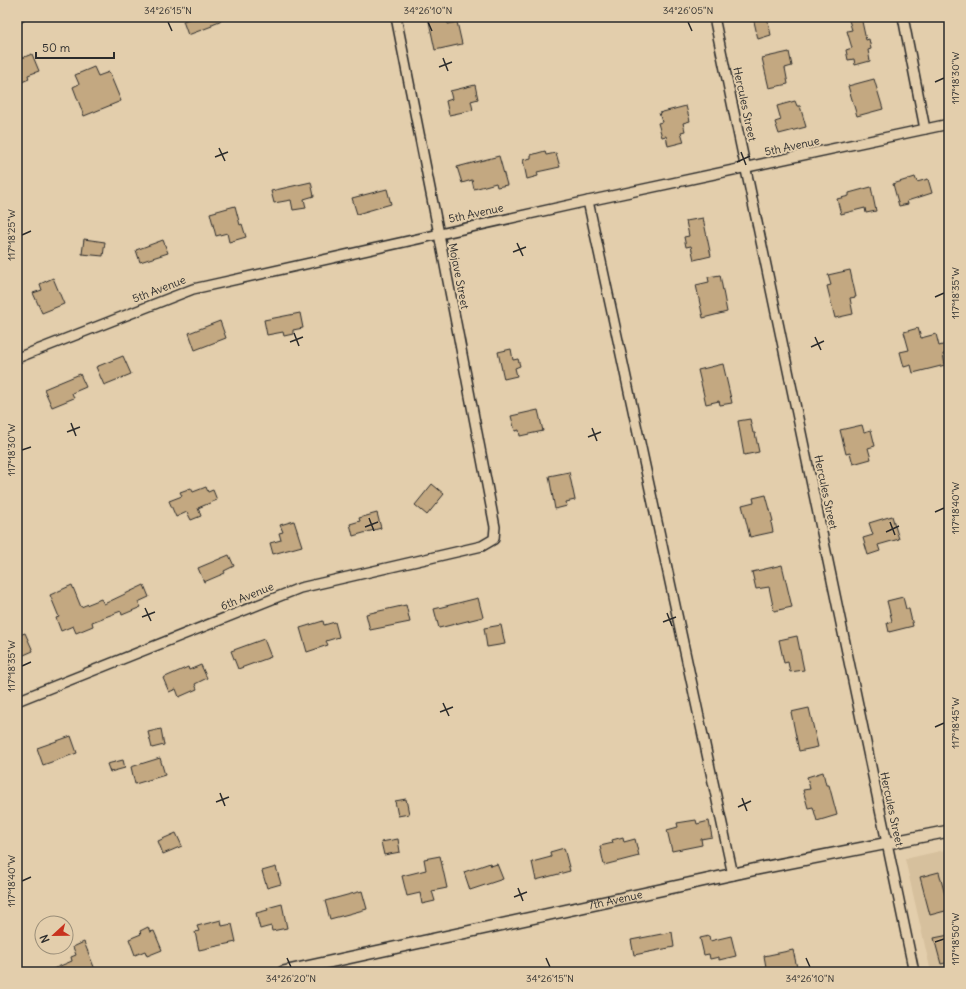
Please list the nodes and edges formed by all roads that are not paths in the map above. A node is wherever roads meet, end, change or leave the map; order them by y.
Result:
1 (20, 17) edge
2 (396, 17) edge
3 (714, 17) edge
4 (902, 17) edge
5 (17, 18) edge
6 (949, 124) edge
7 (925, 129) junction
8 (746, 168) junction
9 (588, 201) junction
10 (439, 234) junction
11 (17, 358) edge
12 (494, 539) joint
13 (17, 701) edge
14 (949, 831) edge
15 (887, 844) junction
16 (733, 875) junction
17 (283, 972) edge
18 (914, 972) edge

1 - 5 street
2 - 10 street, Mojave Street
3 - 8 street, Hercules Street
4 - 7 street
6 - 7 street, 5th Avenue
7 - 8 street, 5th Avenue
8 - 9 street, 5th Avenue
8 - 15 street, Hercules Street
9 - 10 street, 5th Avenue
9 - 16 street
10 - 11 street, 5th Avenue
10 - 12 street, Mojave Street
12 - 13 street, 6th Avenue
14 - 15 street, 7th Avenue
15 - 16 street, 7th Avenue
15 - 18 street, Hercules Street
16 - 17 street, 7th Avenue

